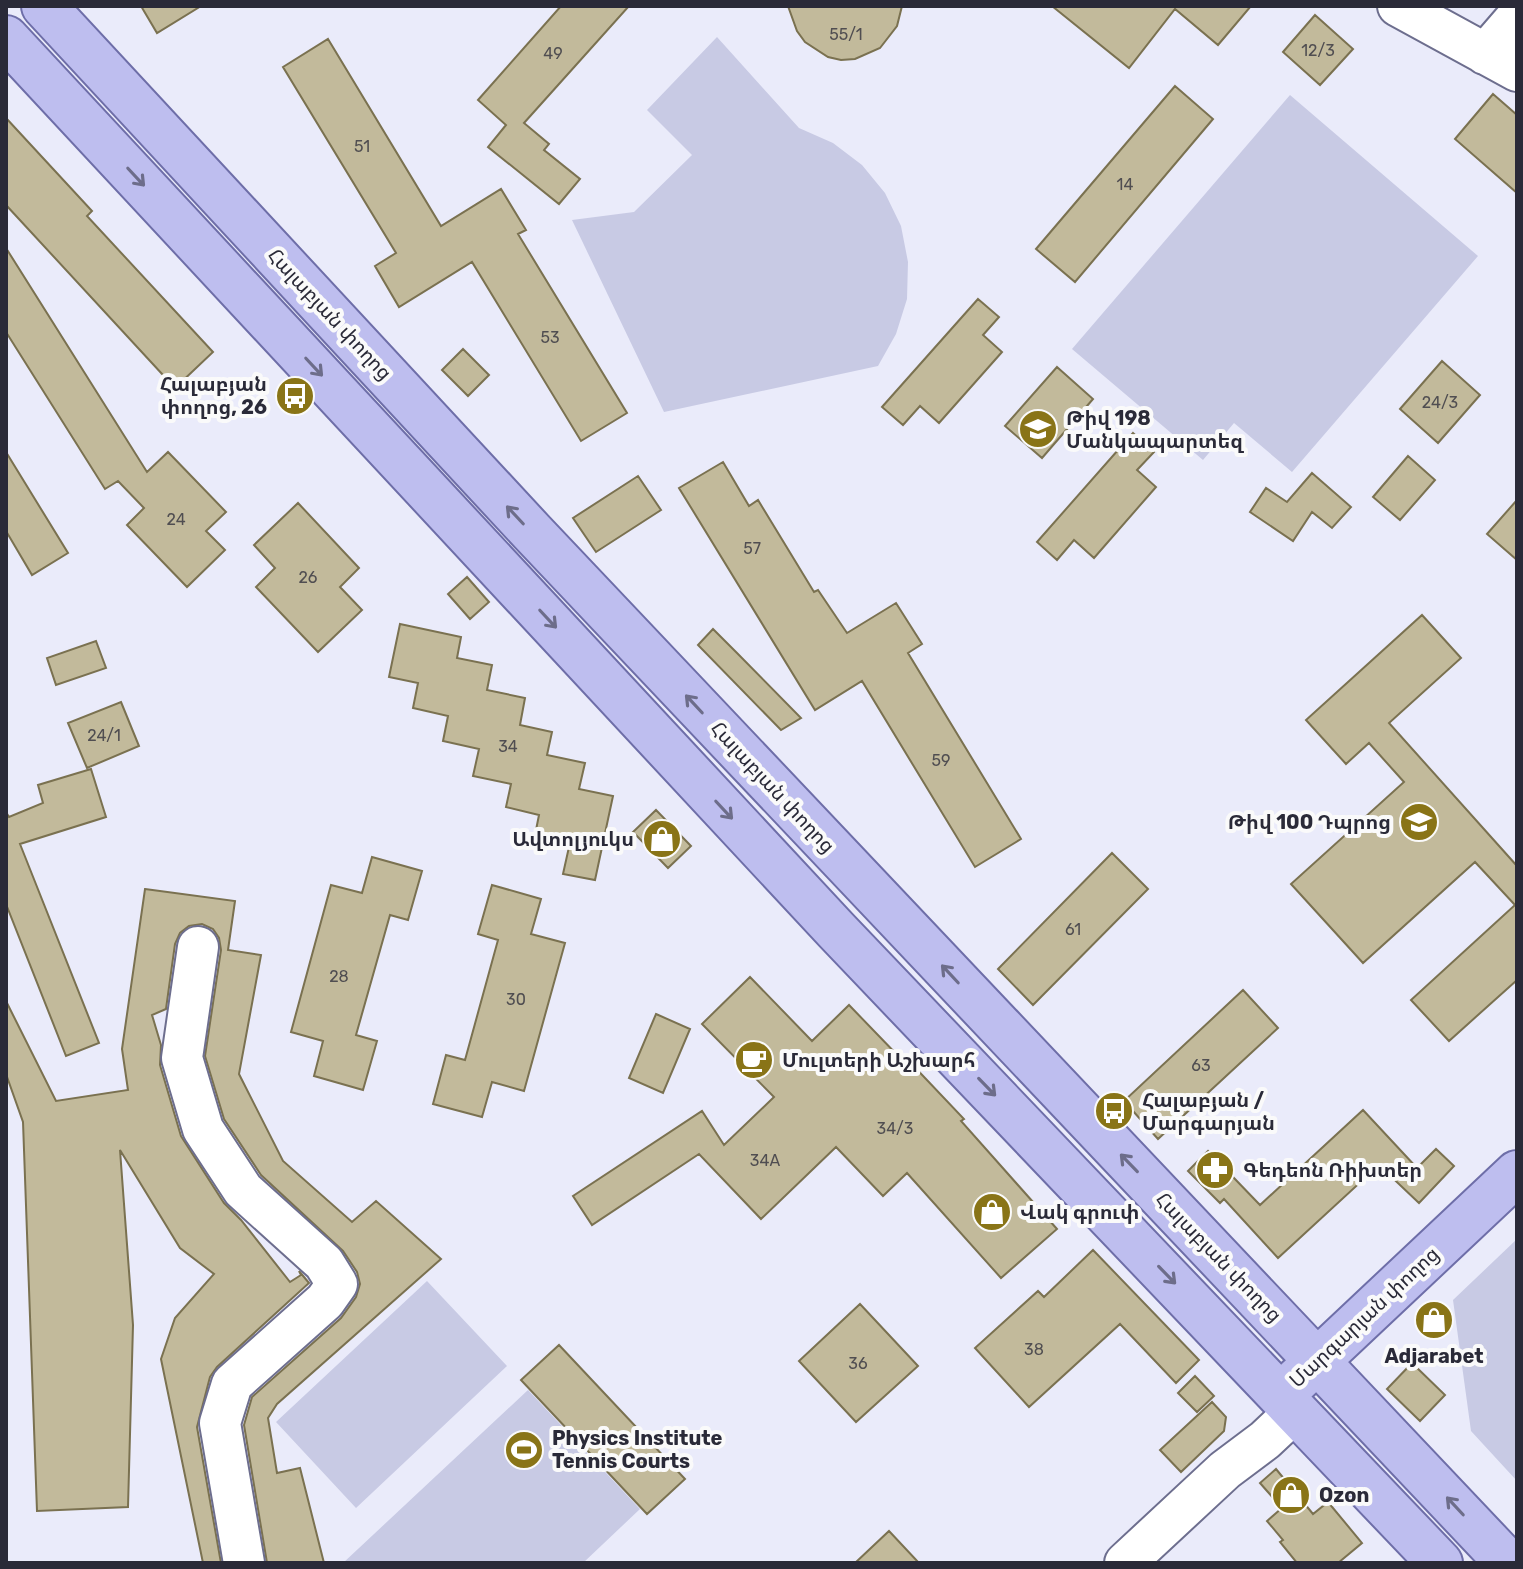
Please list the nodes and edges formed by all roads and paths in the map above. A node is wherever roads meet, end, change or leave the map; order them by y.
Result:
1 (44, 6) edge
2 (1398, 6) edge
3 (1517, 17) edge
4 (6, 38) edge
5 (1501, 62) edge
6 (121, 90) junction
7 (87, 125) junction
8 (198, 947) dead end
9 (1517, 1173) edge
10 (1517, 1202) edge
11 (1326, 1368) junction
12 (1288, 1403) junction
13 (244, 1563) edge
14 (1125, 1563) edge
15 (1440, 1563) edge
16 (1508, 1563) edge

1 - 6 main road, Հալաբյան փողոց
2 - 5 street
3 - 5 street
4 - 7 main road
6 - 7 main road
11 -> 6 main road, Հալաբյան փողոց
7 -> 12 main road
8 - 13 street
9 - 11 main road, Մարգարյան փողոց
10 - 11 main road, Մարգարյան փողոց
11 - 12 main road, Մարգարյան փողոց
16 -> 11 main road, Հալաբյան փողոց
12 - 14 street, Մարգարյան փողոց
12 - 15 main road

